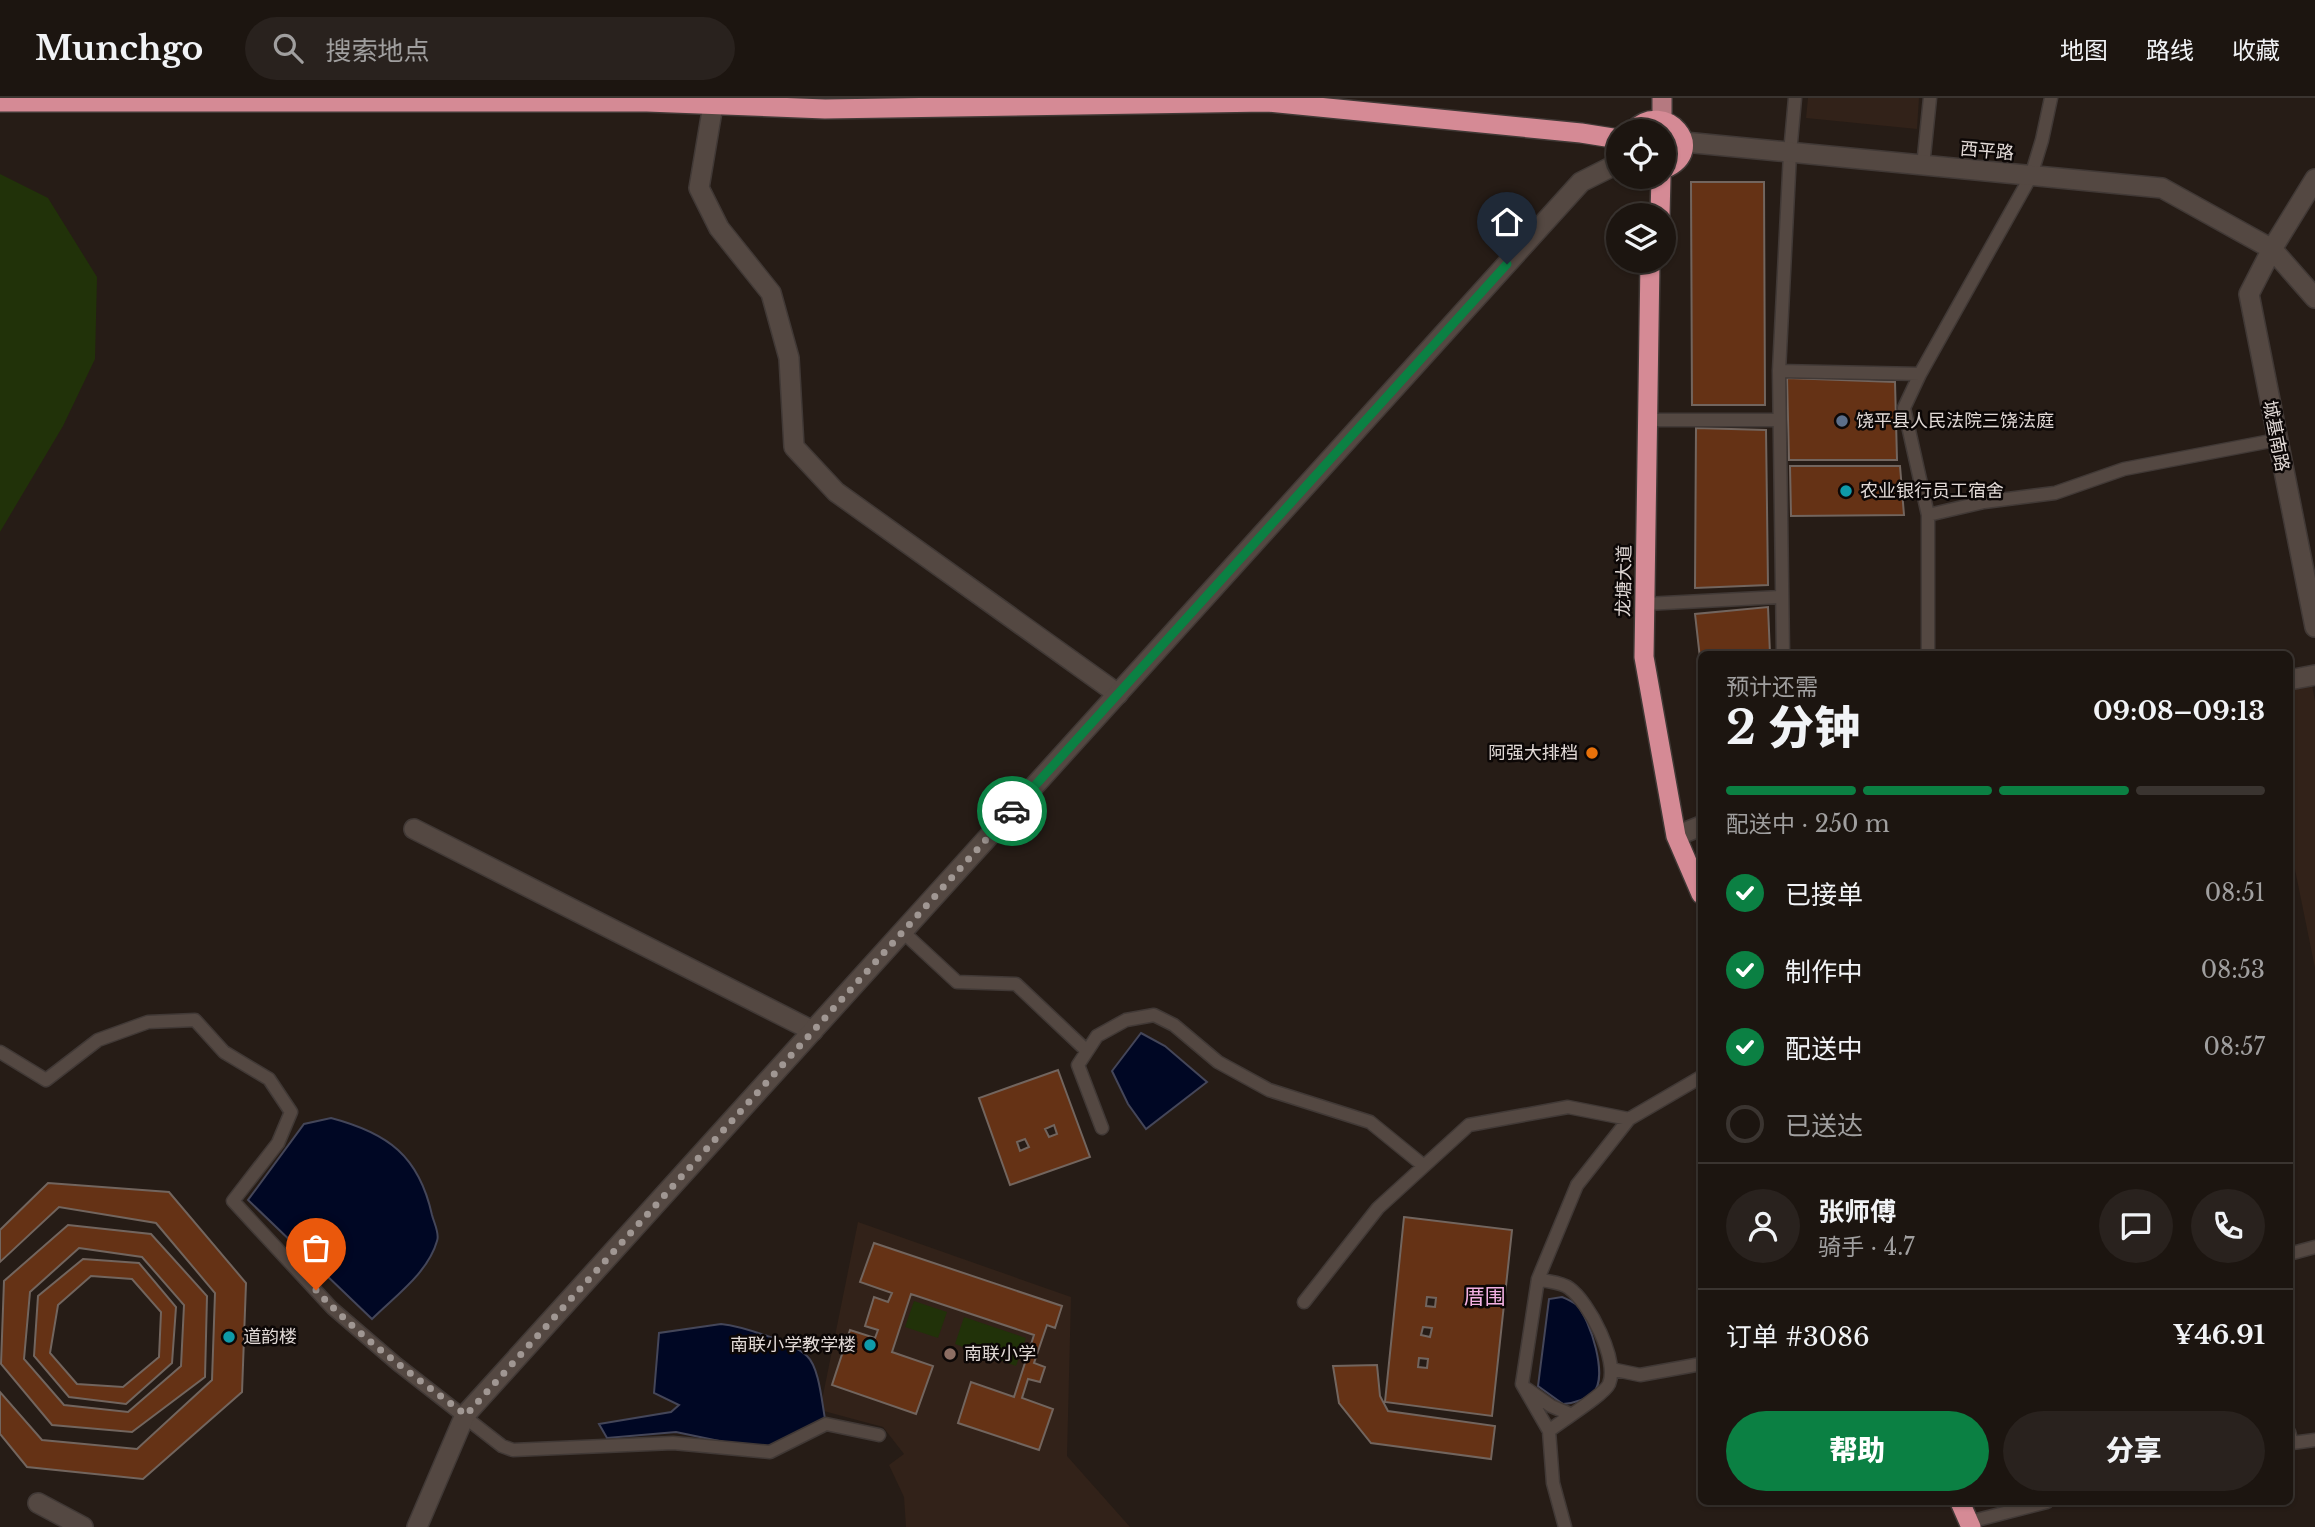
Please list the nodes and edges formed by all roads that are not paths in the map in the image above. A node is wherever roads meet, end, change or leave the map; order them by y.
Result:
1 (1795, 98) edge
2 (1930, 98) edge
3 (2051, 98) edge
4 (119, 100) edge
5 (646, 100) edge
6 (1296, 101) edge
7 (0, 102) edge
8 (713, 104) junction
9 (826, 104) edge
10 (1662, 108) edge
11 (1646, 119) edge
12 (1606, 137) edge
13 (1684, 142) junction
14 (1790, 153) junction
15 (1676, 162) edge
16 (1923, 166) junction
17 (1606, 170) edge
18 (2031, 176) junction
19 (2315, 179) edge
20 (2272, 249) junction
21 (1650, 273) edge
22 (1658, 273) edge
23 (2315, 298) edge
24 (1779, 371) junction
25 (1920, 374) junction
26 (1652, 420) junction
27 (1779, 421) junction
28 (2276, 440) junction
29 (1928, 515) junction
30 (1782, 597) junction
31 (1649, 604) junction
32 (2315, 627) edge
33 (1783, 651) edge
34 (1928, 651) edge
35 (2315, 675) edge
36 (2293, 679) edge
37 (1118, 694) junction
38 (414, 830) dead end
39 (1688, 831) edge
40 (1698, 856) edge
41 (1698, 879) edge
42 (903, 932) junction
43 (813, 1031) junction
44 (1087, 1051) junction
45 (0, 1052) edge
46 (1698, 1079) edge
47 (1629, 1119) junction
48 (1102, 1128) dead end
49 (1424, 1166) junction
50 (2315, 1247) edge
51 (2293, 1253) edge
52 (1538, 1279) junction
53 (1304, 1302) dead end
54 (1698, 1365) edge
55 (1611, 1369) junction
56 (1521, 1384) junction
57 (1570, 1414) junction
58 (466, 1415) junction
59 (1549, 1431) junction
60 (879, 1435) dead end
61 (2315, 1440) edge
62 (2293, 1443) edge
63 (38, 1503) dead end
64 (1963, 1505) edge
65 (2035, 1505) edge
66 (1975, 1519) edge
67 (83, 1527) edge
68 (417, 1527) edge
69 (1565, 1527) edge

1 - 14 lane
2 - 16 lane
3 - 18 lane
4 - 5 highway
4 - 7 highway
5 - 8 highway
6 - 9 highway
6 - 12 highway
8 - 9 highway
8 - 37 street
10 - 11 highway
10 - 13 highway
13 - 14 street, 西平路
13 - 15 highway
14 - 16 street, 西平路
14 - 24 lane
16 - 18 street, 西平路
17 - 37 street
18 - 20 street, 西平路
18 - 25 lane
19 - 20 street, 城基南路
20 - 23 street, 西平路
20 - 28 street, 城基南路
21 - 26 highway, 龙塘大道
22 - 26 highway, 龙塘大道
24 - 25 lane
24 - 27 lane
25 - 29 lane
26 - 27 lane
26 - 31 highway, 龙塘大道
27 - 30 lane
28 - 29 lane
28 - 32 street, 城基南路
29 - 34 lane
30 - 31 lane
30 - 33 lane
31 - 39 highway, 龙塘大道
35 - 36 street
37 - 42 street
38 - 43 street
39 - 40 highway, 龙塘大道
39 - 41 highway, 龙塘大道
42 - 43 street
42 - 44 lane
43 - 58 street
44 - 48 lane
44 - 49 lane
45 - 58 lane
46 - 47 lane
47 - 49 lane
47 - 52 lane
49 - 53 lane
50 - 51 lane
52 - 55 lane
52 - 56 lane
54 - 55 lane
55 - 57 lane
56 - 57 lane
56 - 59 lane
57 - 59 lane
58 - 60 lane
58 - 68 street
59 - 69 lane
61 - 62 lane
63 - 67 street
64 - 66 highway
65 - 66 lane

